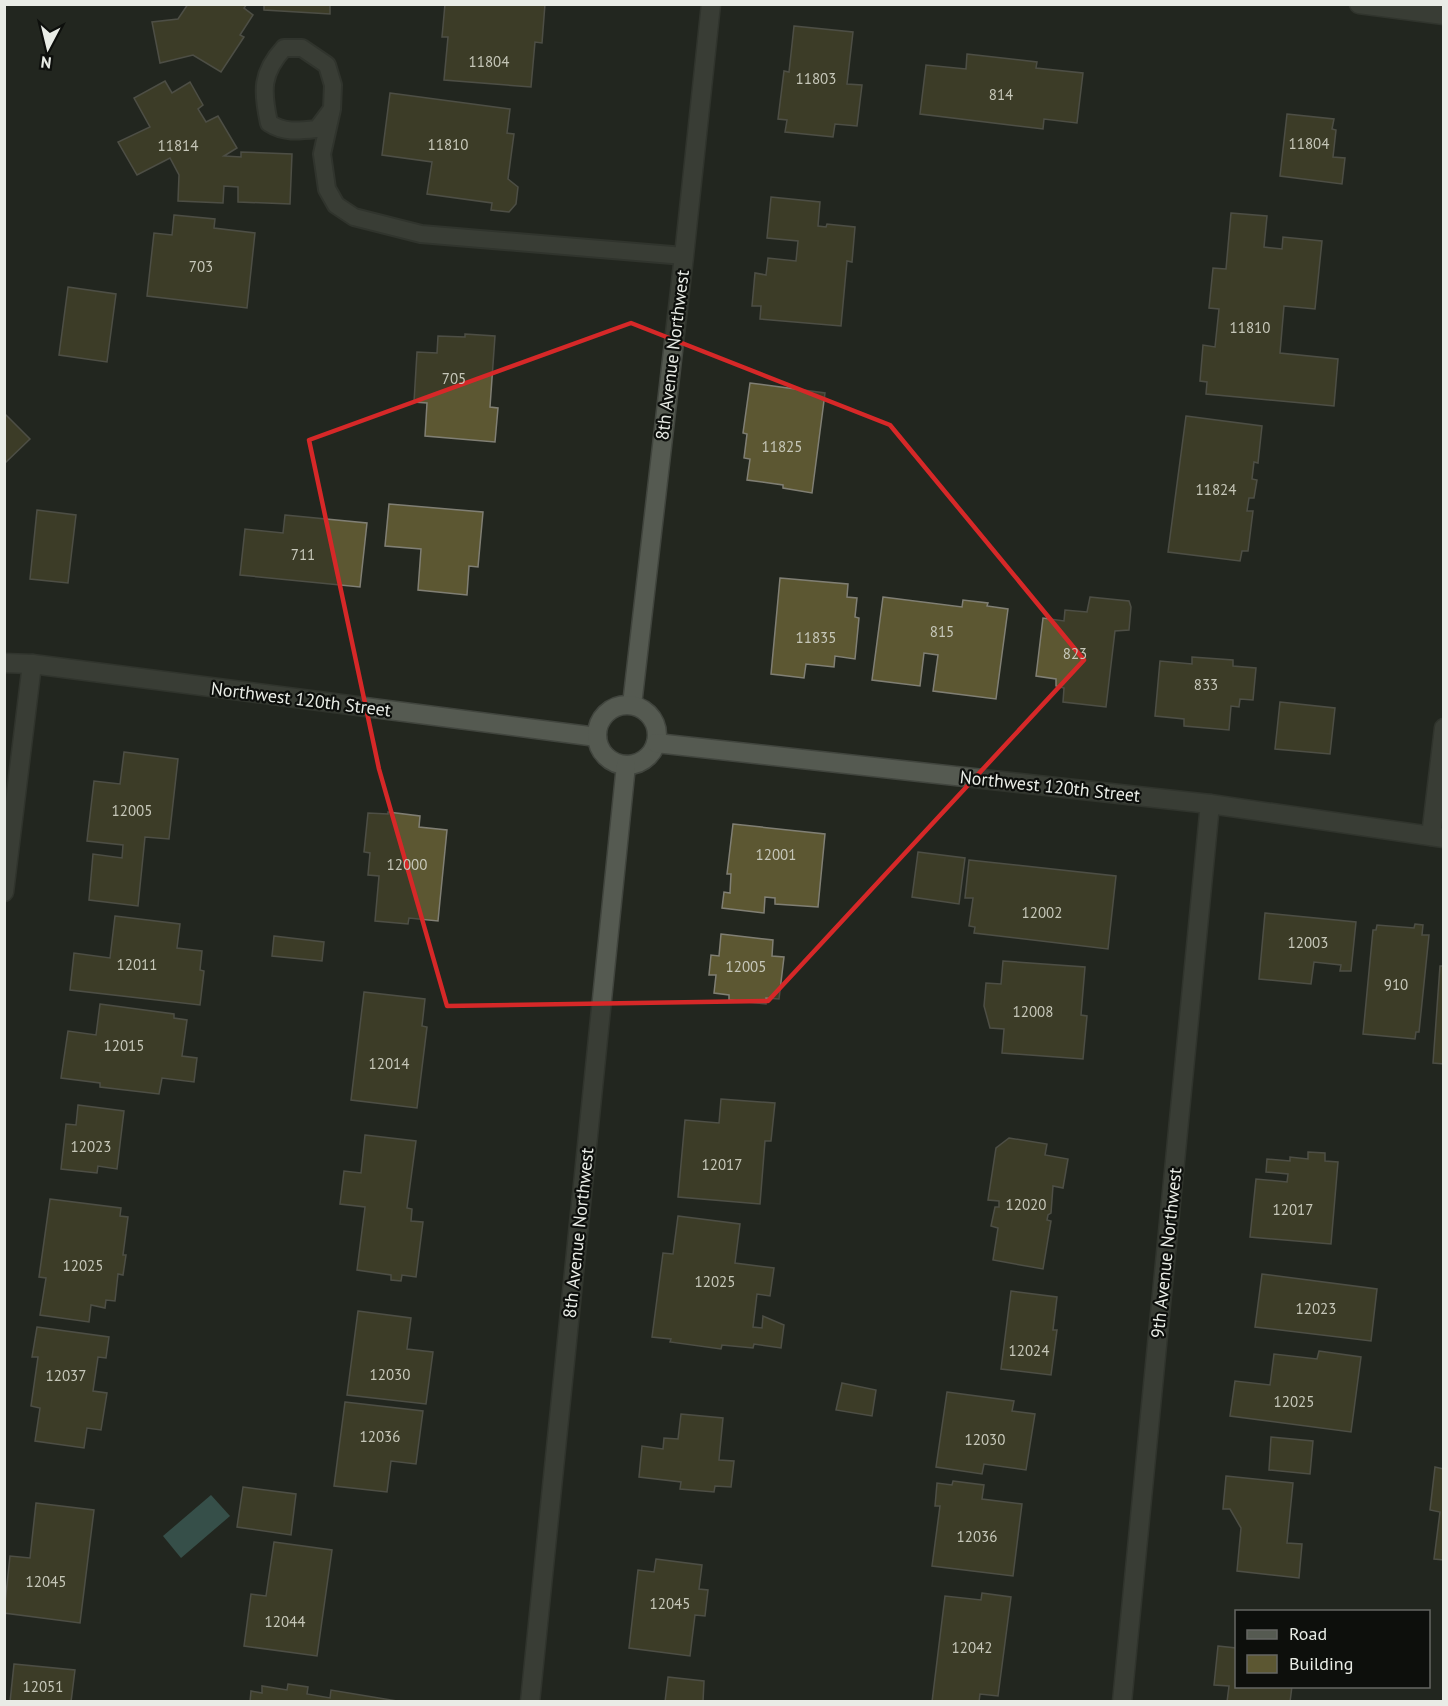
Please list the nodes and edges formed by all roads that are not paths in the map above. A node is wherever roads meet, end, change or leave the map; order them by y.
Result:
1 (711, 4) edge
2 (1359, 4) edge
3 (1443, 15) edge
4 (332, 109) junction
5 (684, 256) junction
6 (4, 663) edge
7 (32, 664) junction
8 (632, 705) junction
9 (1443, 728) edge
10 (597, 737) junction
11 (656, 743) junction
12 (626, 765) junction
13 (1210, 804) junction
14 (1437, 837) edge
15 (4, 892) edge
16 (530, 1701) edge
17 (1122, 1701) edge

1 - 5 street, 8th Avenue Northwest
2 - 3 street
4 - 4 lane
4 - 5 lane
5 - 8 street, 8th Avenue Northwest
6 - 7 street, Northwest 120th Street
7 - 10 street, Northwest 120th Street
7 - 15 street
8 - 10 street
8 - 11 street
9 - 14 street
10 - 12 street
11 - 12 street
11 - 13 street, Northwest 120th Street
12 - 16 street, 8th Avenue Northwest
13 - 14 street, Northwest 120th Street
13 - 17 street, 9th Avenue Northwest

